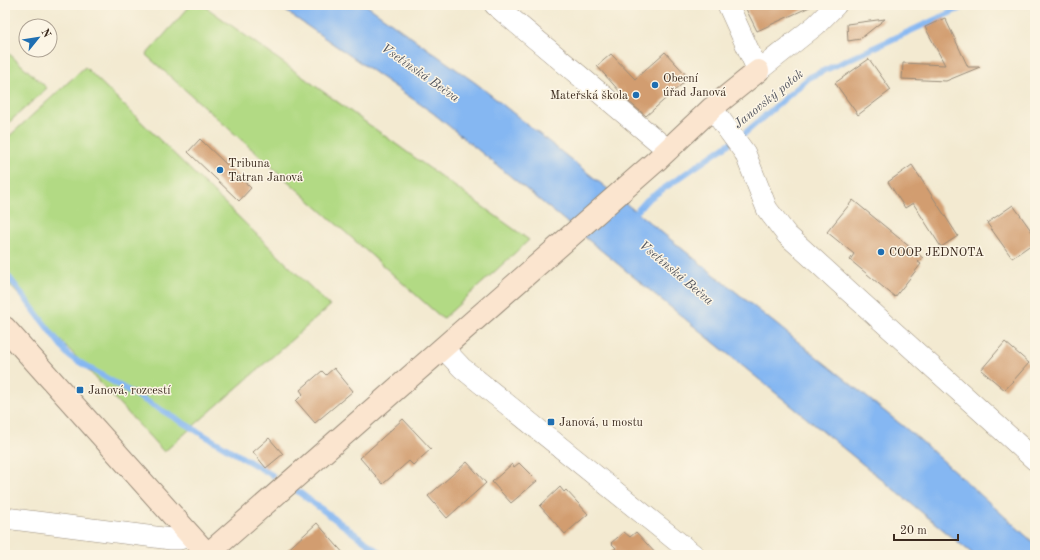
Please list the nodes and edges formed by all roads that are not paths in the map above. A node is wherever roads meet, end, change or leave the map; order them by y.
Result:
1 (495, 5) edge
2 (728, 5) edge
3 (836, 5) edge
4 (758, 71) junction
5 (712, 108) junction
6 (662, 156) junction
7 (5, 328) edge
8 (449, 342) junction
9 (1035, 460) edge
10 (5, 518) edge
11 (191, 536) junction
12 (208, 555) edge
13 (693, 555) edge

1 - 6 street
2 - 4 street
3 - 4 street
4 - 5 street
5 - 6 street
5 - 9 street
6 - 8 street
7 - 11 street
8 - 12 street
8 - 13 street
10 - 11 street
11 - 12 street

